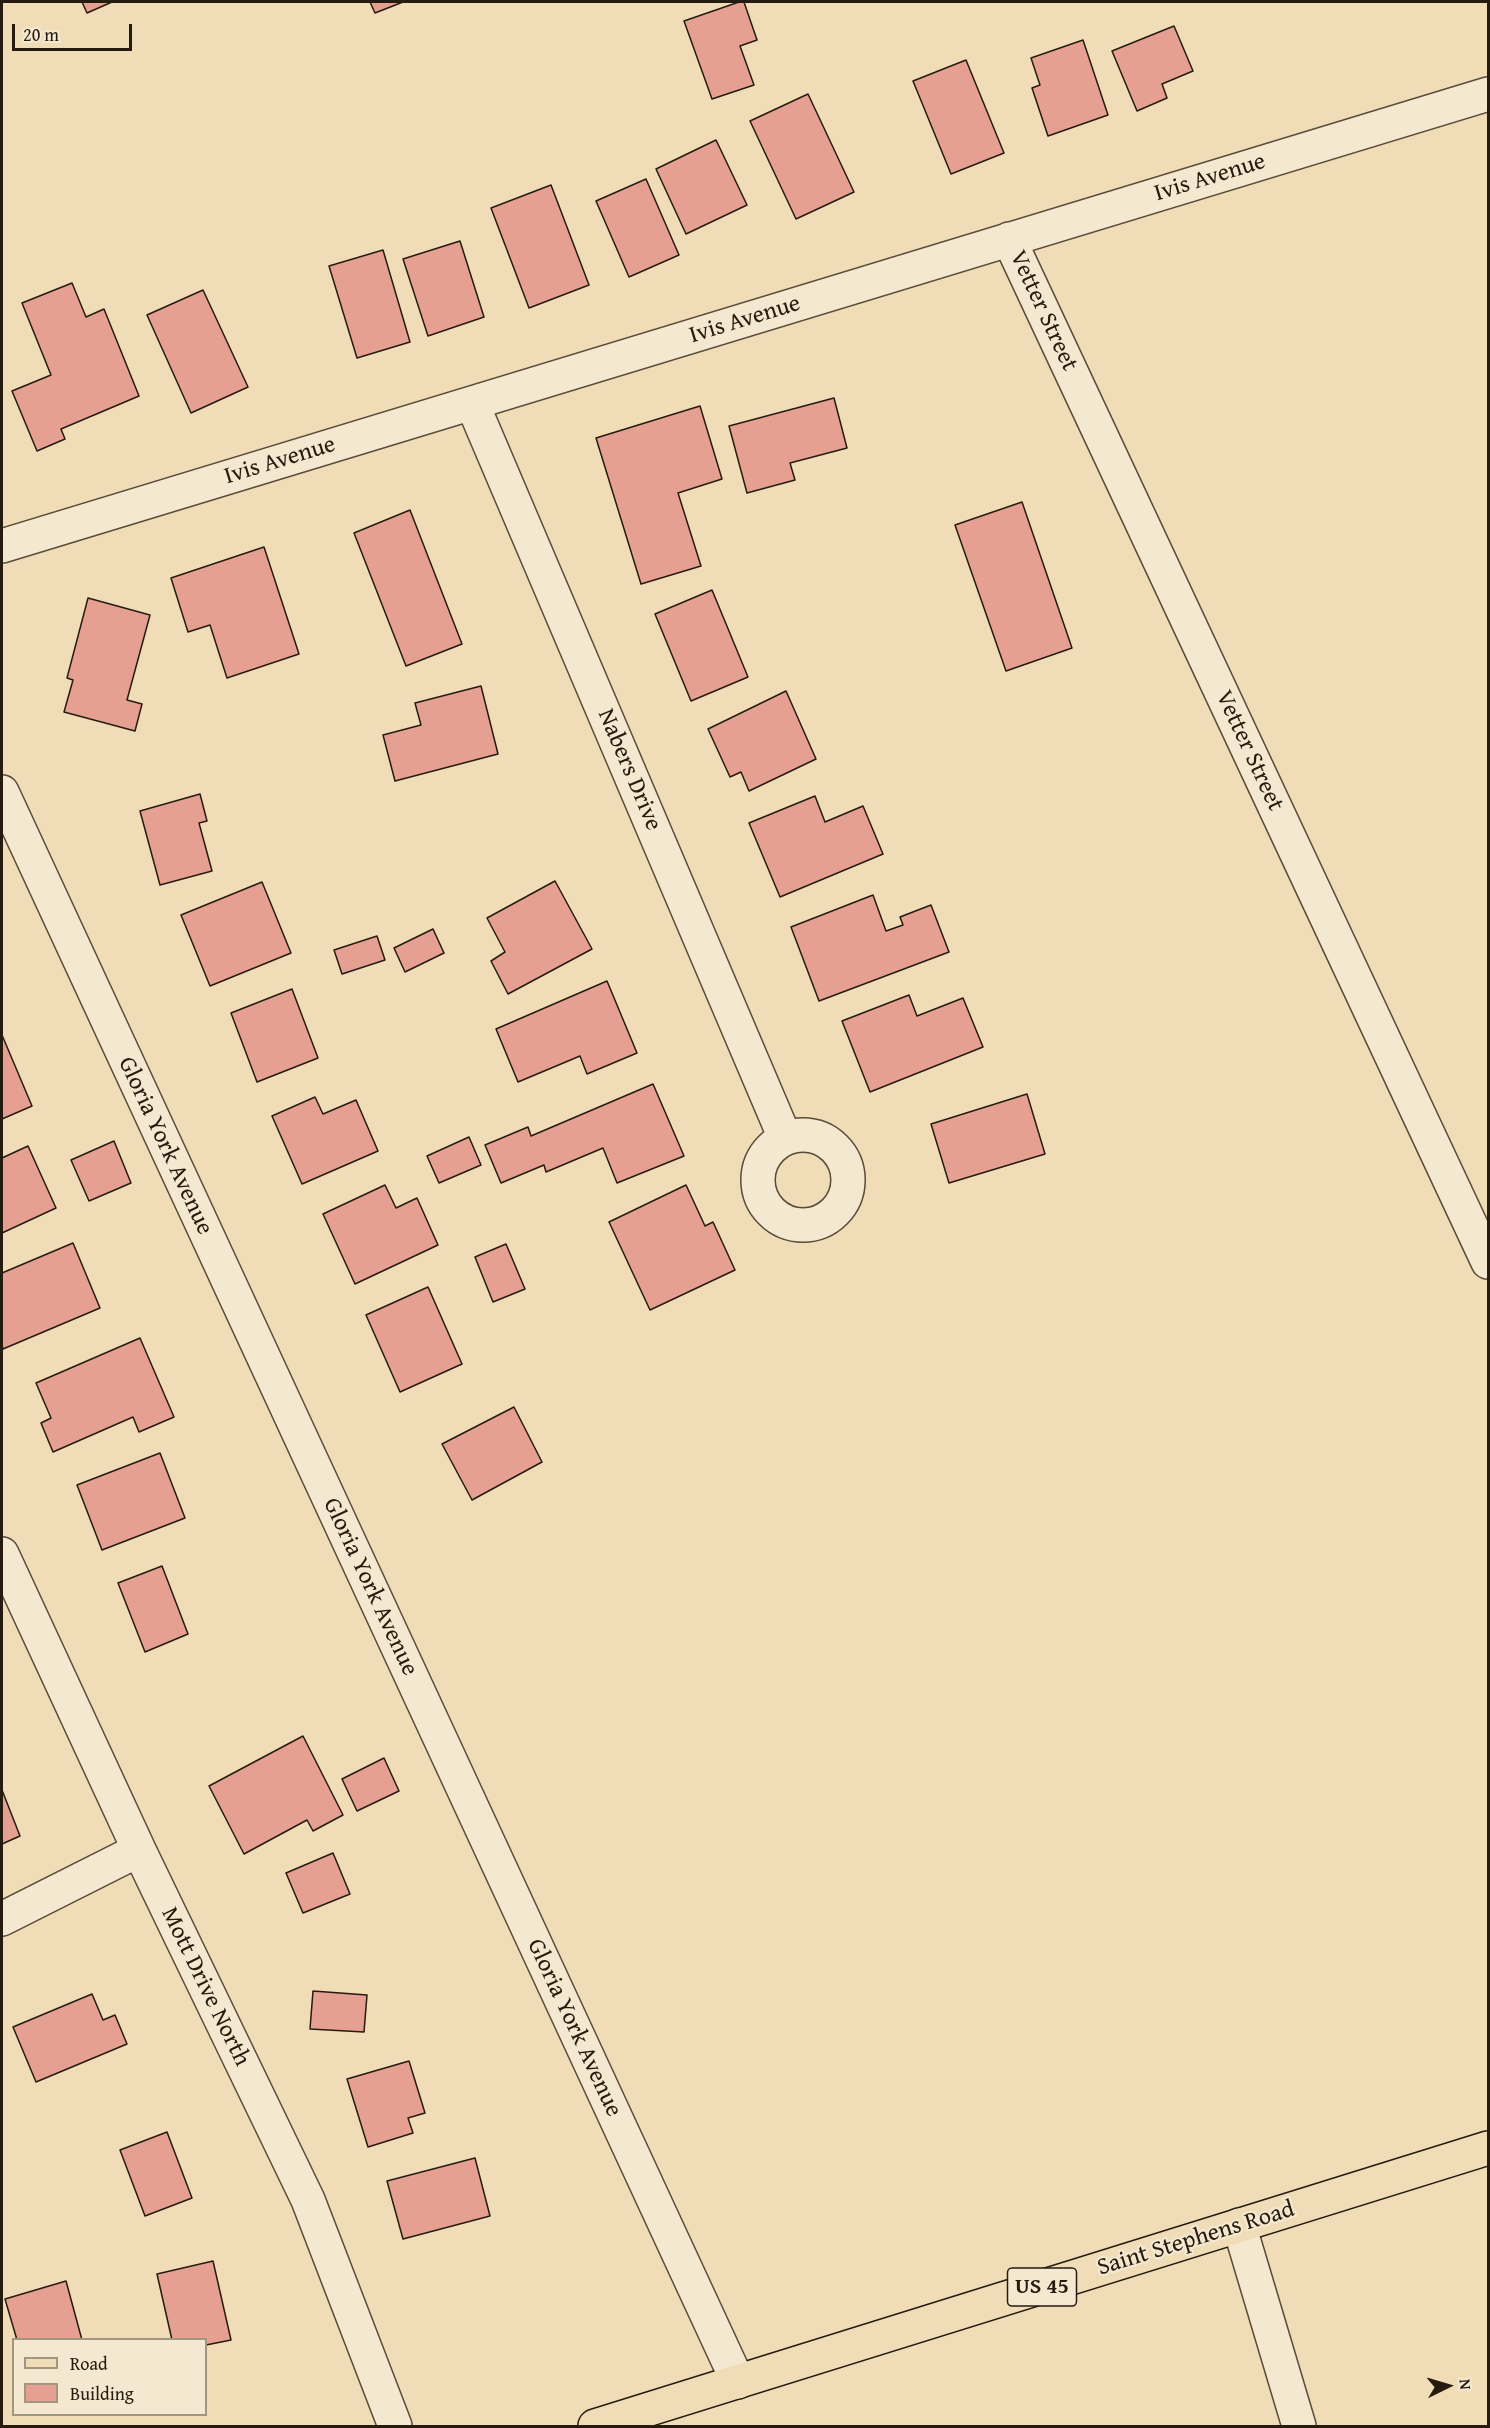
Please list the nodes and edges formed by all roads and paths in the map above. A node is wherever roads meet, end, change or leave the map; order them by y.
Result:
1 (1488, 93) edge
2 (1009, 239) junction
3 (472, 402) junction
4 (2, 546) edge
5 (2, 792) edge
6 (785, 1138) dead end
7 (1488, 1262) edge
8 (2, 1554) edge
9 (139, 1850) junction
10 (2, 1919) edge
11 (1488, 2148) edge
12 (1239, 2225) junction
13 (738, 2382) junction
14 (395, 2427) edge
15 (595, 2427) edge
16 (1299, 2427) edge

1 - 2 street, Ivis Avenue
2 - 3 street, Ivis Avenue
2 - 7 street, Vetter Street
3 - 4 street, Ivis Avenue
3 - 6 street, Nabers Drive
5 - 13 street, Gloria York Avenue
8 - 9 street, Mott Drive North
9 - 10 street
9 - 14 street, Mott Drive North
11 - 12 main road, Saint Stephens Road / US 45
12 - 13 main road, Saint Stephens Road / US 45
12 - 16 street
13 - 15 main road, Saint Stephens Road / US 45

